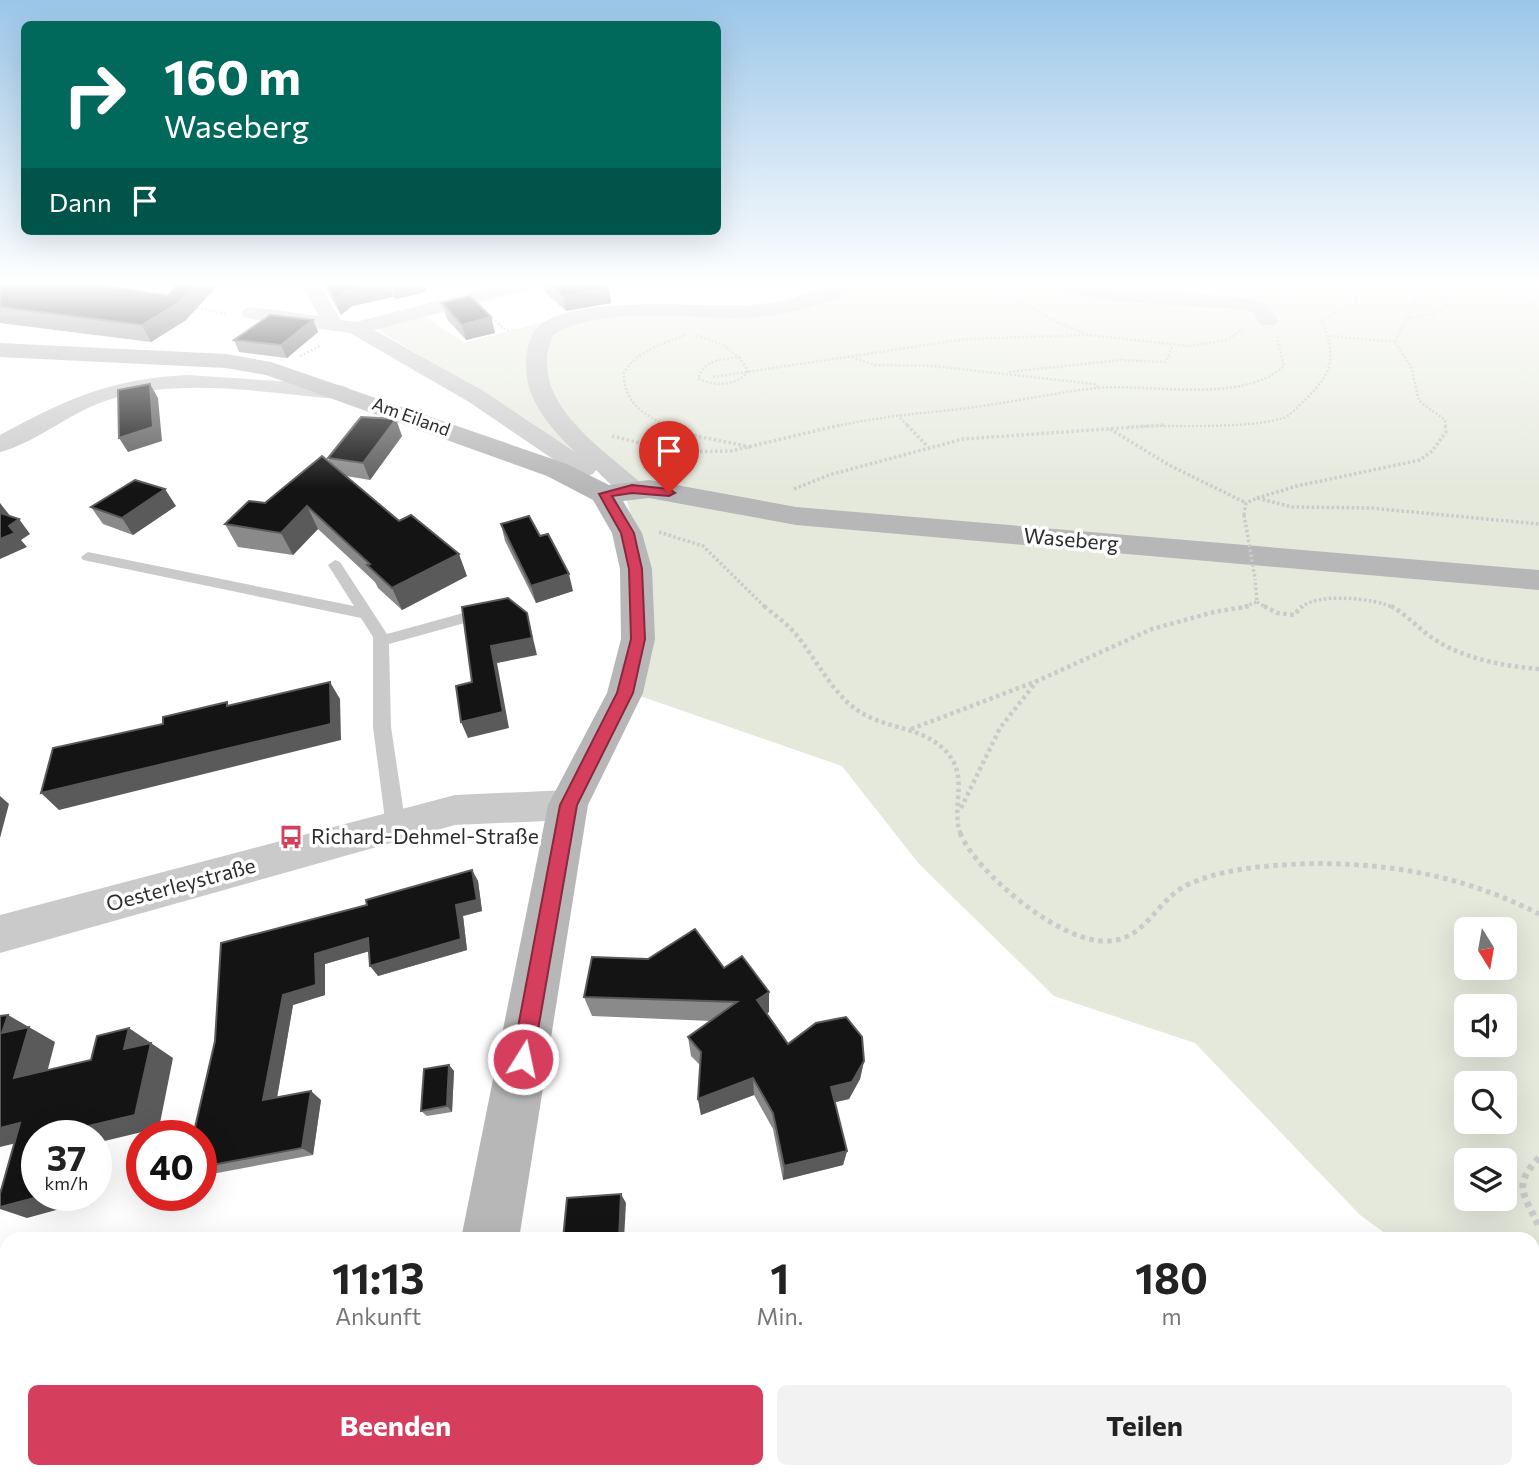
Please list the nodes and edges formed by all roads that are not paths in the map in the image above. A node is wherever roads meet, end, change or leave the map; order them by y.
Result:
1 (20, 351) edge
2 (391, 351) edge
3 (539, 351) edge
4 (339, 392) junction
5 (0, 444) edge
6 (619, 492) junction
7 (88, 557) dead end
8 (335, 565) dead end
9 (1539, 580) edge
10 (497, 608) edge
11 (366, 614) junction
12 (381, 641) junction
13 (568, 805) junction
14 (396, 827) junction
15 (0, 934) edge
16 (491, 1232) edge

1 - 4 street, Am Eiland
2 - 6 street
3 - 6 street
4 - 5 street
4 - 6 street, Am Eiland
6 - 9 street, Waseberg
6 - 13 street
7 - 11 lane
8 - 11 lane
10 - 12 lane
11 - 12 lane
12 - 14 lane
13 - 14 street, Oesterleystraße
13 - 16 street
14 - 15 street, Oesterleystraße

